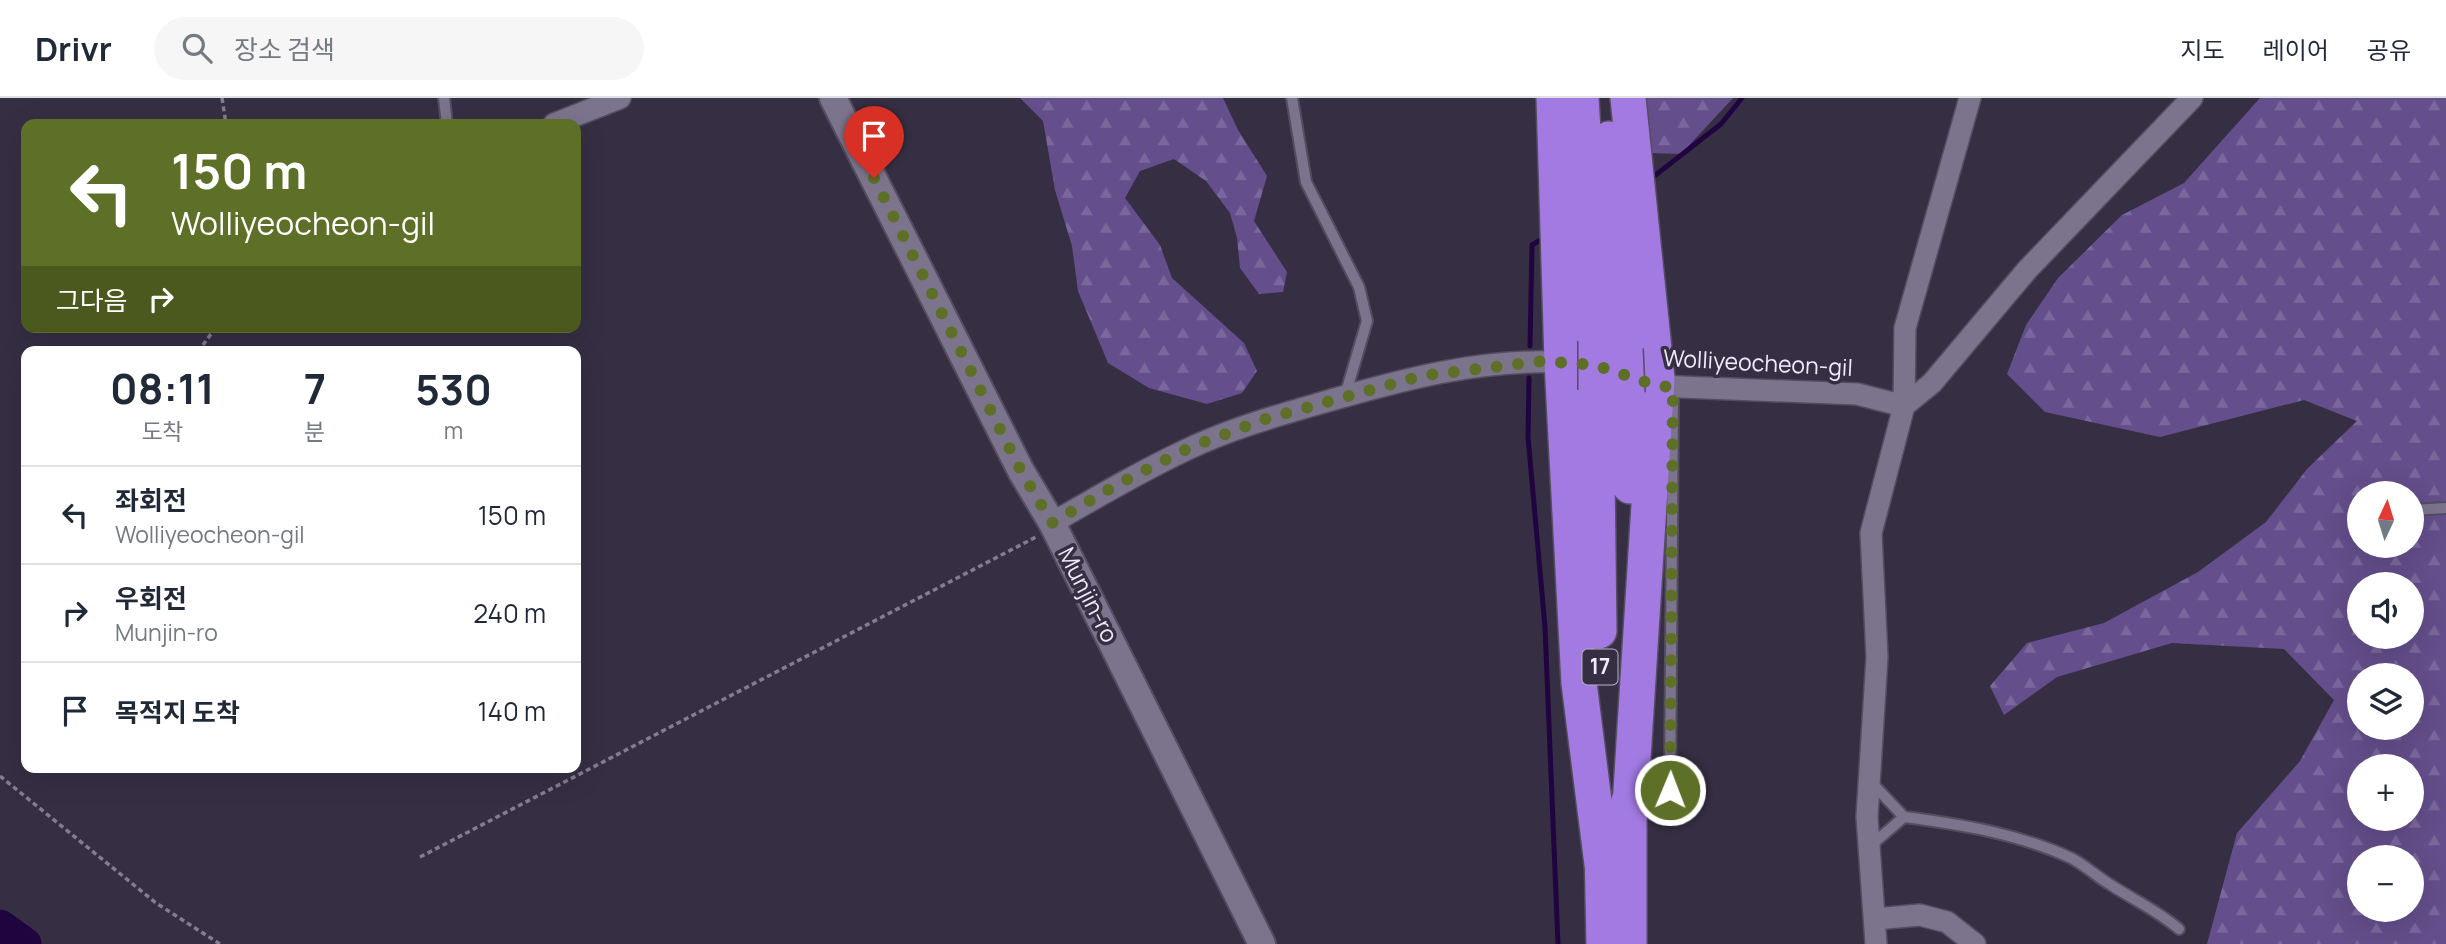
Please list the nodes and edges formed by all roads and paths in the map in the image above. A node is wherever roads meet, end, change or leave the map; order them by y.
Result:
1 (222, 98) edge
2 (444, 98) edge
3 (620, 98) edge
4 (833, 98) edge
5 (1292, 98) edge
6 (1554, 98) edge
7 (1581, 98) edge
8 (1607, 98) edge
9 (1628, 98) edge
10 (1970, 98) edge
11 (2192, 98) edge
12 (225, 119) edge
13 (446, 119) edge
14 (567, 119) edge
15 (1610, 345) junction
16 (1562, 362) junction
17 (1638, 389) junction
18 (1345, 396) junction
19 (1904, 406) junction
20 (2446, 508) edge
21 (2424, 509) edge
22 (1052, 523) junction
23 (0, 776) edge
24 (1870, 780) junction
25 (1670, 790) dead end
26 (1904, 817) junction
27 (1869, 848) junction
28 (420, 857) dead end
29 (1602, 872) junction
30 (1875, 919) junction
31 (2179, 929) dead end
32 (220, 944) edge
33 (1262, 944) edge
34 (1604, 944) edge
35 (1629, 944) edge
36 (1876, 944) edge
37 (1975, 944) edge

1 - 12 path
2 - 13 lane
3 - 14 street
4 - 22 street, Munjin-ro
5 - 18 lane
6 - 16 highway
7 - 15 highway, 17
8 - 15 highway, 17
9 - 17 highway
10 - 19 street
11 - 19 street
15 - 17 highway, 17, bridge
16 - 17 street, Wolliyeocheon-gil
16 - 18 street, Wolliyeocheon-gil
16 - 29 highway
17 - 19 street, Wolliyeocheon-gil
17 - 25 lane
17 - 29 highway, 17
17 - 35 highway, 17
18 - 22 street, Wolliyeocheon-gil
19 - 24 street
20 - 21 lane
22 - 28 path
22 - 33 street, Munjin-ro
23 - 32 path
24 - 26 lane
24 - 27 street
26 - 27 lane
26 - 31 lane
27 - 30 street
29 - 34 highway, 17
30 - 36 street
30 - 37 street

